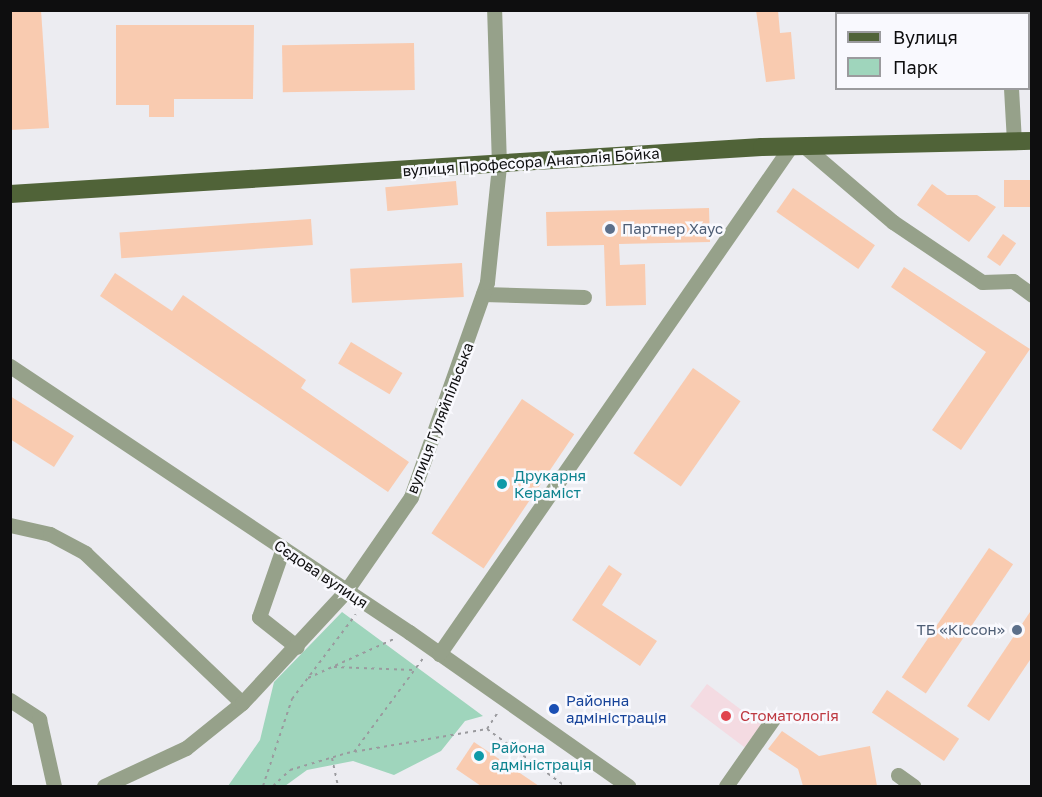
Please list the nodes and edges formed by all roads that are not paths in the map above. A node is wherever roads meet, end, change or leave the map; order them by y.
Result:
1 (494, 10) edge
2 (1011, 90) edge
3 (1023, 141) edge
4 (797, 146) junction
5 (499, 165) junction
6 (30, 193) junction
7 (10, 194) edge
8 (10, 208) edge
9 (483, 294) junction
10 (1032, 295) edge
11 (584, 297) dead end
12 (11, 366) edge
13 (10, 525) edge
14 (283, 548) junction
15 (346, 591) junction
16 (297, 647) junction
17 (435, 651) junction
18 (10, 700) edge
19 (242, 703) junction
20 (773, 720) dead end
21 (898, 775) dead end
22 (54, 786) edge
23 (104, 786) edge
24 (628, 786) edge
25 (726, 786) edge
26 (913, 786) edge

1 - 5 street, вулиця Гуляйпільська
2 - 3 street
3 - 4 main road, вулиця Професора Анатолія Бойка
4 - 5 main road, вулиця Професора Анатолія Бойка
4 - 10 street
4 - 17 street
5 - 6 main road, вулиця Професора Анатолія Бойка
5 - 9 street, вулиця Гуляйпільська
6 - 7 main road, вулиця Професора Анатолія Бойка
6 - 8 main road
9 - 11 street
9 - 15 street, вулиця Гуляйпільська
12 - 14 street, Сєдова вулиця
13 - 19 street
14 - 15 street, Сєдова вулиця
14 - 16 street
15 - 16 street, вулиця Гуляйпільська
15 - 17 street, Сєдова вулиця
16 - 19 street, вулиця Гуляйпільська
17 - 24 street, Сєдова вулиця
18 - 22 street
19 - 23 street, вулиця Гуляйпільська
20 - 25 street
21 - 26 street

